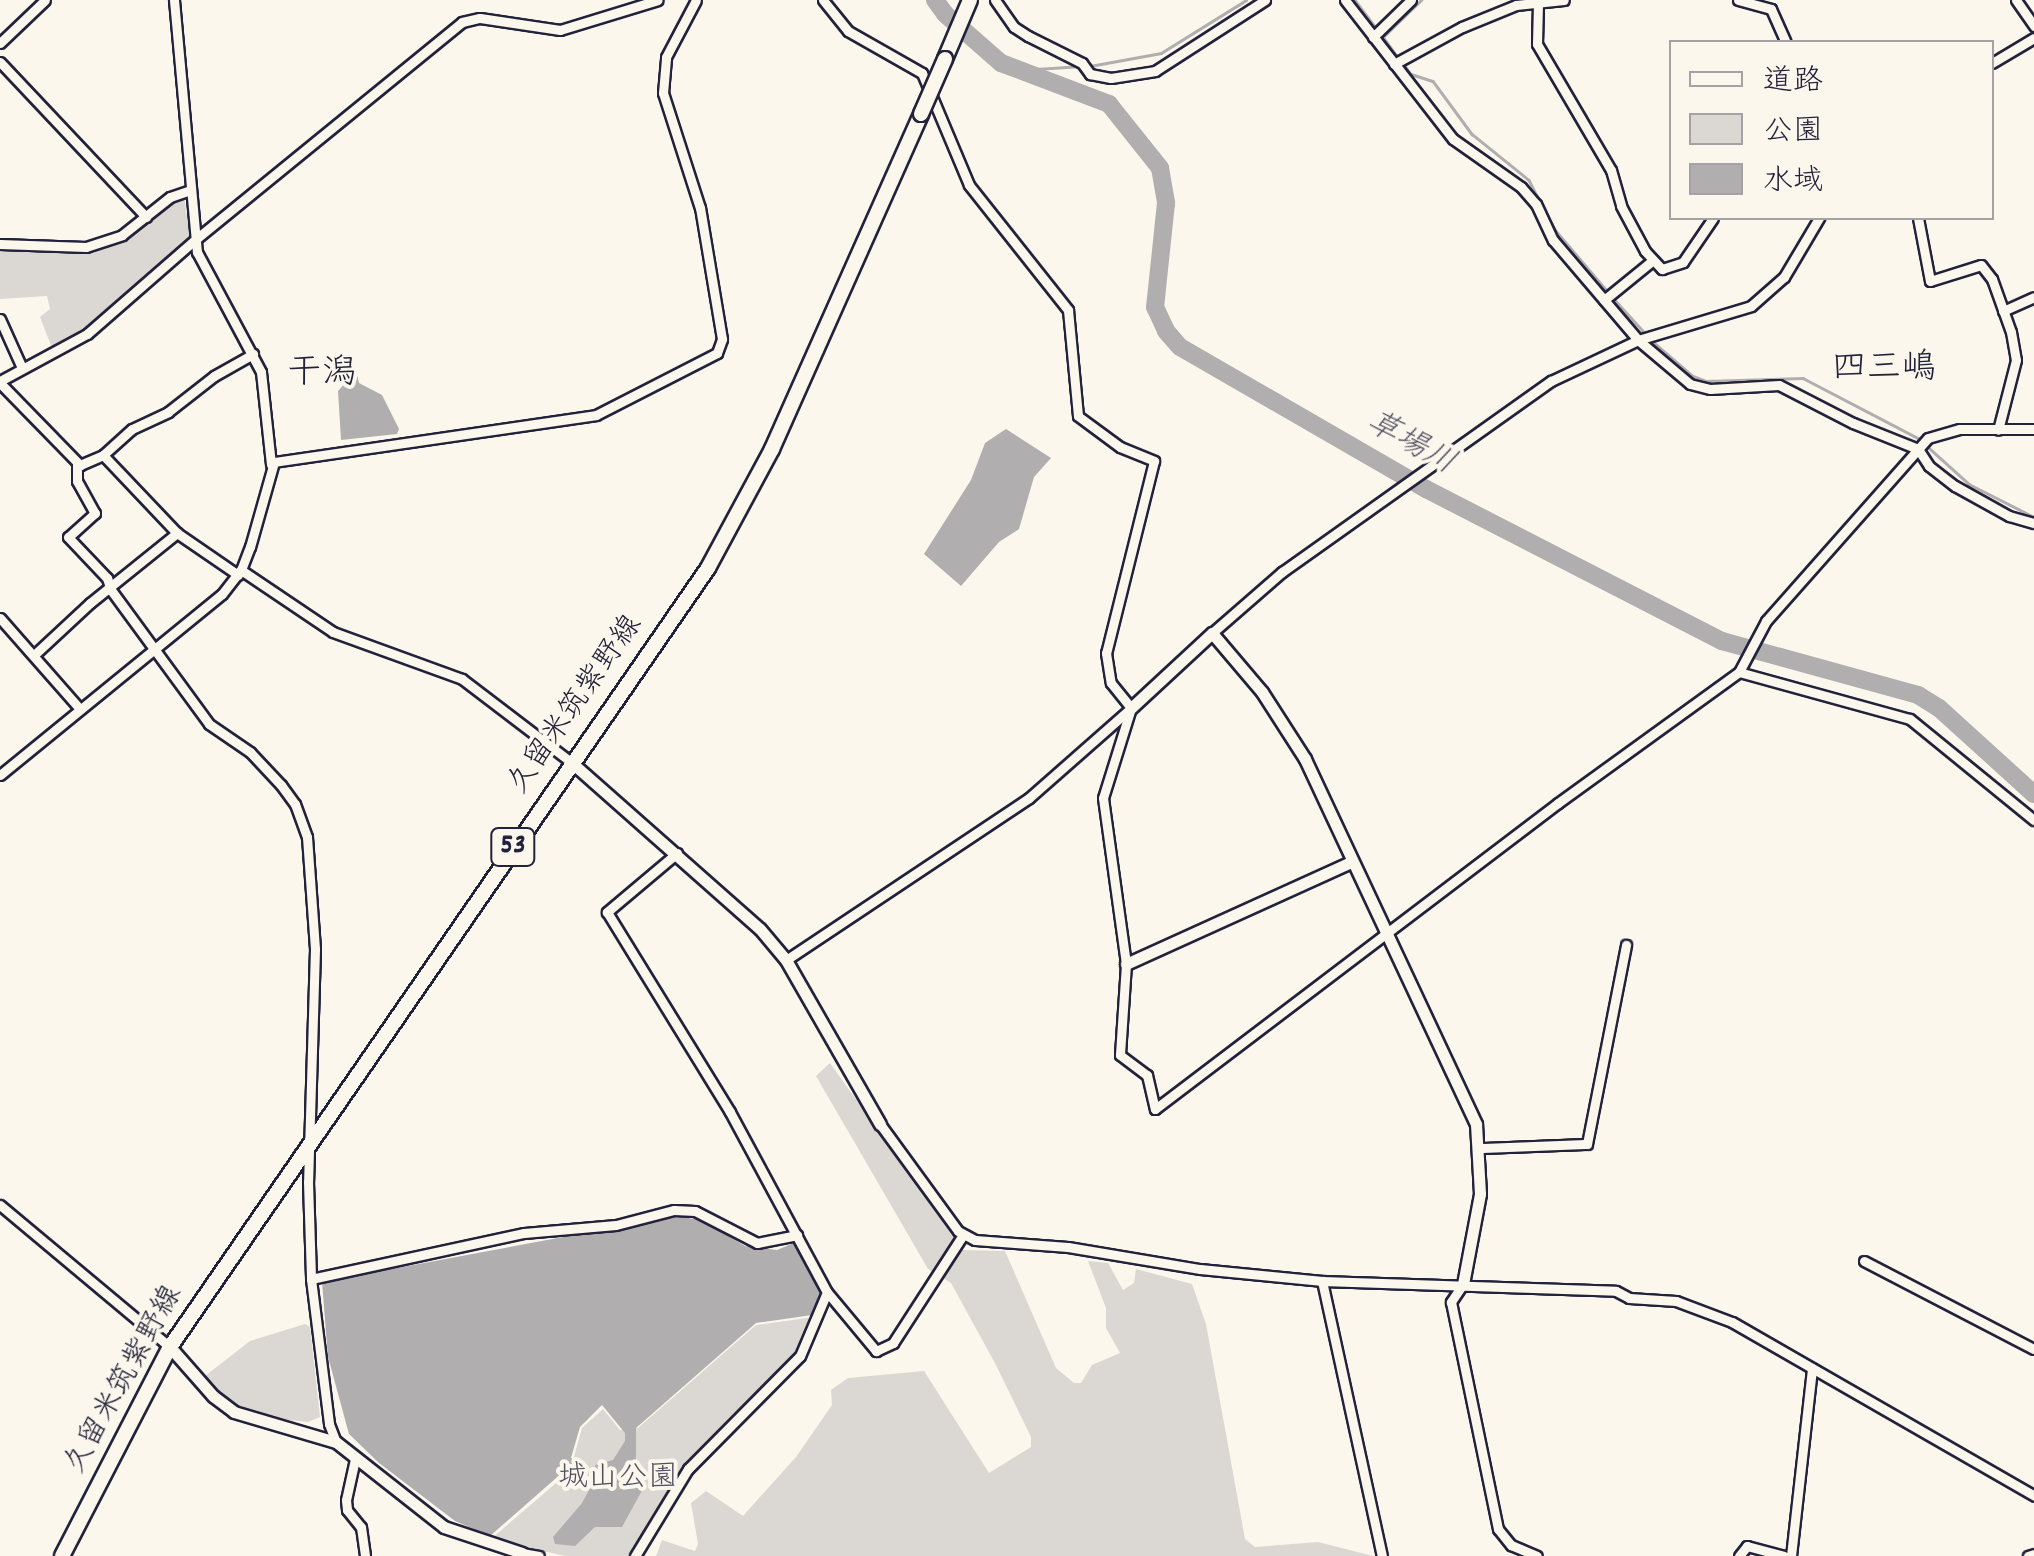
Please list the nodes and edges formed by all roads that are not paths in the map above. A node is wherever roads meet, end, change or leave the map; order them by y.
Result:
1 (46, 0) edge
2 (174, 0) edge
3 (658, 0) edge
4 (696, 0) edge
5 (823, 0) edge
6 (970, 0) edge
7 (995, 0) edge
8 (1265, 0) edge
9 (1345, 0) edge
10 (1411, 0) edge
11 (1564, 0) edge
12 (1738, 0) edge
13 (2016, 0) edge
14 (1538, 3) junction
15 (2034, 26) edge
16 (1373, 37) junction
17 (2034, 38) edge
18 (1785, 40) edge
19 (0, 43) edge
20 (0, 62) edge
21 (1994, 62) edge
22 (1394, 64) junction
23 (190, 190) junction
24 (146, 217) junction
25 (1712, 220) edge
26 (1819, 220) edge
27 (1918, 220) edge
28 (196, 239) junction
29 (0, 244) edge
30 (1654, 260) junction
31 (2034, 297) edge
32 (1604, 300) junction
33 (2003, 311) junction
34 (0, 318) edge
35 (1638, 340) junction
36 (253, 354) junction
37 (22, 368) junction
38 (0, 382) edge
39 (1998, 430) junction
40 (2034, 430) edge
41 (1918, 449) junction
42 (103, 455) junction
43 (270, 464) junction
44 (77, 465) junction
45 (2034, 523) edge
46 (176, 533) junction
47 (239, 572) junction
48 (110, 590) junction
49 (0, 618) edge
50 (1212, 632) junction
51 (155, 652) junction
52 (34, 655) junction
53 (1739, 672) junction
54 (1131, 708) junction
55 (80, 709) junction
56 (571, 762) junction
57 (0, 775) edge
58 (2034, 820) edge
59 (677, 853) junction
60 (1351, 862) junction
61 (1385, 937) junction
62 (1626, 946) dead end
63 (786, 960) junction
64 (1126, 964) junction
65 (880, 1124) joint
66 (313, 1136) junction
67 (1480, 1148) junction
68 (0, 1205) edge
69 (963, 1235) junction
70 (797, 1236) junction
71 (1864, 1261) dead end
72 (312, 1279) junction
73 (1322, 1282) junction
74 (1463, 1284) junction
75 (827, 1292) junction
76 (170, 1347) junction
77 (2034, 1349) edge
78 (1812, 1368) junction
79 (336, 1442) junction
80 (356, 1459) junction
81 (2034, 1496) edge
82 (522, 1553) joint
83 (62, 1556) edge
84 (365, 1556) edge
85 (539, 1556) edge
86 (634, 1556) edge
87 (1382, 1556) edge
88 (1537, 1556) edge
89 (1739, 1556) edge
90 (1787, 1556) edge

1 - 19 street
2 - 23 street
3 - 28 street
4 - 43 street
5 - 54 street
6 - 56 main road, 久留米筑紫野線 / 53, bridge
7 - 8 street
9 - 16 street
10 - 16 street
11 - 14 street
12 - 18 street
13 - 15 street
14 - 22 street
14 - 30 street
16 - 22 street
17 - 21 street
20 - 24 street
22 - 32 street
23 - 24 street
23 - 28 street
24 - 29 street
25 - 30 street
26 - 35 street
27 - 33 street
28 - 36 street
28 - 37 street
30 - 32 street
31 - 33 street
32 - 35 street
33 - 39 street
34 - 37 street
35 - 41 street
35 - 50 street
36 - 42 street
36 - 43 street
37 - 38 street
38 - 44 street
39 - 40 street
39 - 41 street
41 - 45 street
41 - 53 street
42 - 44 street
42 - 46 street
43 - 47 street
44 - 48 street
46 - 47 street
46 - 48 street
47 - 51 street
47 - 56 street
48 - 51 street
48 - 52 street
49 - 52 street
50 - 54 street
50 - 60 street
51 - 55 street
51 - 66 street
52 - 55 street
53 - 58 street
53 - 61 street
54 - 63 street
54 - 64 street
55 - 57 street
56 - 59 street
56 - 66 main road, 久留米筑紫野線 / 53
59 - 63 street
59 - 70 street
60 - 61 street
60 - 64 street
61 - 64 street
61 - 67 street
62 - 67 street
63 - 65 street
65 - 69 street
66 - 72 street
66 - 76 main road, 久留米筑紫野線 / 53
67 - 74 street
68 - 76 street
69 - 73 street
69 - 75 street
70 - 72 street
70 - 75 street
71 - 77 street
72 - 79 street
73 - 74 street
73 - 87 street
74 - 78 street
74 - 88 street
75 - 86 street
76 - 79 street
76 - 83 main road, 久留米筑紫野線 / 53
78 - 81 street
78 - 90 street
79 - 80 street
80 - 82 street
80 - 84 street
82 - 85 street
89 - 90 street

